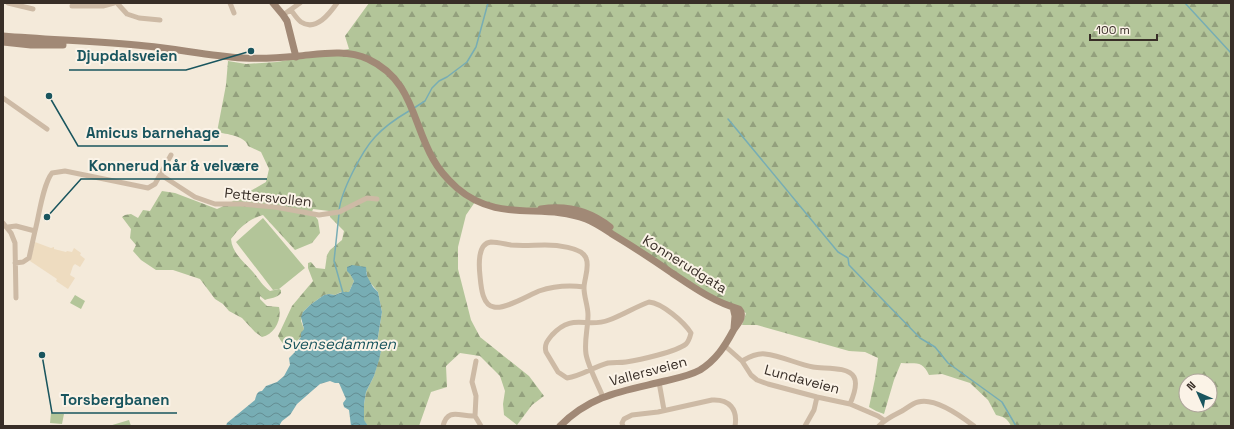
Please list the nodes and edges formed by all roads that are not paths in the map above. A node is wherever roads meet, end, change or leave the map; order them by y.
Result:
1 (8, 3) edge
2 (115, 3) edge
3 (230, 3) edge
4 (273, 3) edge
5 (300, 3) edge
6 (337, 3) edge
7 (72, 6) dead end
8 (33, 9) dead end
9 (291, 10) junction
10 (234, 14) dead end
11 (284, 15) junction
12 (160, 20) dead end
13 (3, 36) edge
14 (3, 42) edge
15 (107, 43) junction
16 (292, 57) junction
17 (3, 98) edge
18 (47, 129) dead end
19 (171, 155) dead end
20 (160, 174) junction
21 (377, 199) dead end
22 (3, 223) edge
23 (8, 227) junction
24 (35, 231) junction
25 (15, 263) junction
26 (584, 287) junction
27 (16, 298) dead end
28 (587, 323) junction
29 (734, 330) joint
30 (725, 346) junction
31 (742, 360) junction
32 (476, 361) dead end
33 (591, 370) junction
34 (659, 382) junction
35 (603, 396) junction
36 (817, 397) junction
37 (850, 404) junction
38 (664, 410) junction
39 (474, 416) junction
40 (884, 420) junction
41 (444, 426) edge
42 (481, 426) edge
43 (560, 426) edge
44 (623, 426) edge
45 (736, 426) edge
46 (805, 426) edge
47 (879, 426) edge
48 (974, 426) edge

1 - 8 street
2 - 7 street
2 - 12 street
3 - 10 street
4 - 11 main road
5 - 9 street
6 - 9 street
9 - 11 street
11 - 16 main road
13 - 15 main road, Konnerudgata
14 - 15 main road, Konnerudgata
15 - 16 main road, Konnerudgata
16 - 29 main road, Konnerudgata
17 - 18 street
19 - 20 street
20 - 21 street, Pettersvollen
20 - 24 street
22 - 23 street
23 - 24 street
23 - 25 street
24 - 25 street
25 - 27 street
26 - 26 street
26 - 28 street
28 - 33 street
28 - 33 street
28 - 33 street
29 - 30 main road, Vallersveien
30 - 31 street, Lundaveien
30 - 34 main road, Vallersveien
31 - 36 street, Lundaveien
31 - 37 street
32 - 39 street
33 - 35 street
34 - 35 main road, Vallersveien
34 - 38 street
35 - 43 main road, Vallersveien
36 - 37 street, Lundaveien
36 - 46 street
37 - 40 street, Lundaveien
38 - 44 street
38 - 45 street
39 - 41 street
39 - 42 street
40 - 47 street
40 - 48 street

